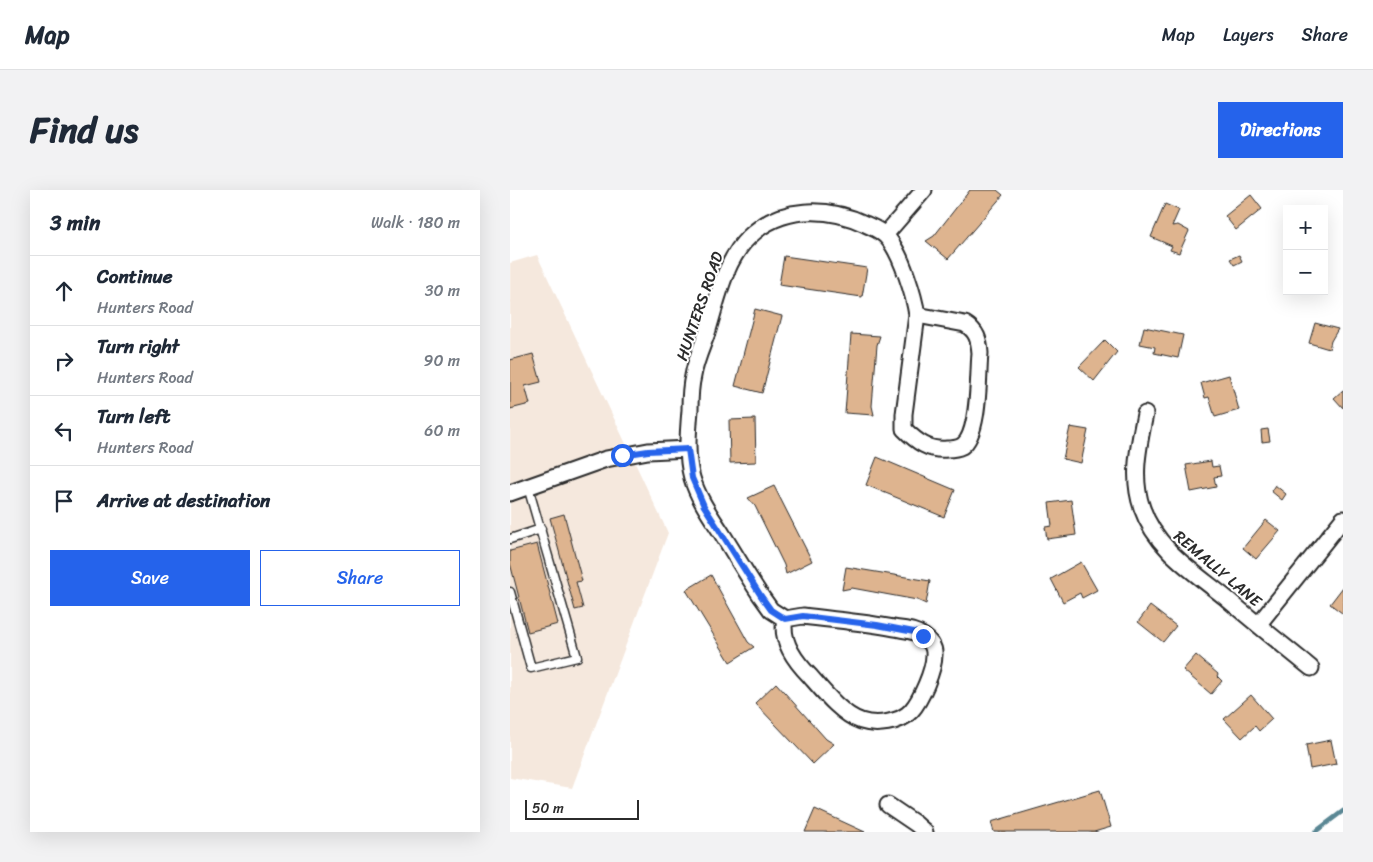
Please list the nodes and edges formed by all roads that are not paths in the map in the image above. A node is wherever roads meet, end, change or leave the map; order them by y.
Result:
1 (924, 190) edge
2 (885, 235) junction
3 (917, 315) junction
4 (1145, 414) dead end
5 (688, 449) junction
6 (528, 487) junction
7 (510, 493) edge
8 (1343, 519) edge
9 (541, 529) junction
10 (510, 539) edge
11 (510, 592) edge
12 (785, 619) junction
13 (1258, 625) junction
14 (1311, 668) dead end
15 (888, 805) dead end
16 (925, 832) edge

1 - 2 street
2 - 3 street, HUNTERS ROAD
2 - 5 street, HUNTERS ROAD
3 - 3 street, HUNTERS ROAD
4 - 13 street, REMALLY LANE
5 - 6 street
5 - 12 street, HUNTERS ROAD
6 - 7 street
6 - 9 lane
8 - 13 street
9 - 10 lane
9 - 11 lane
12 - 12 street
13 - 14 street, REMALLY LANE
15 - 16 street

